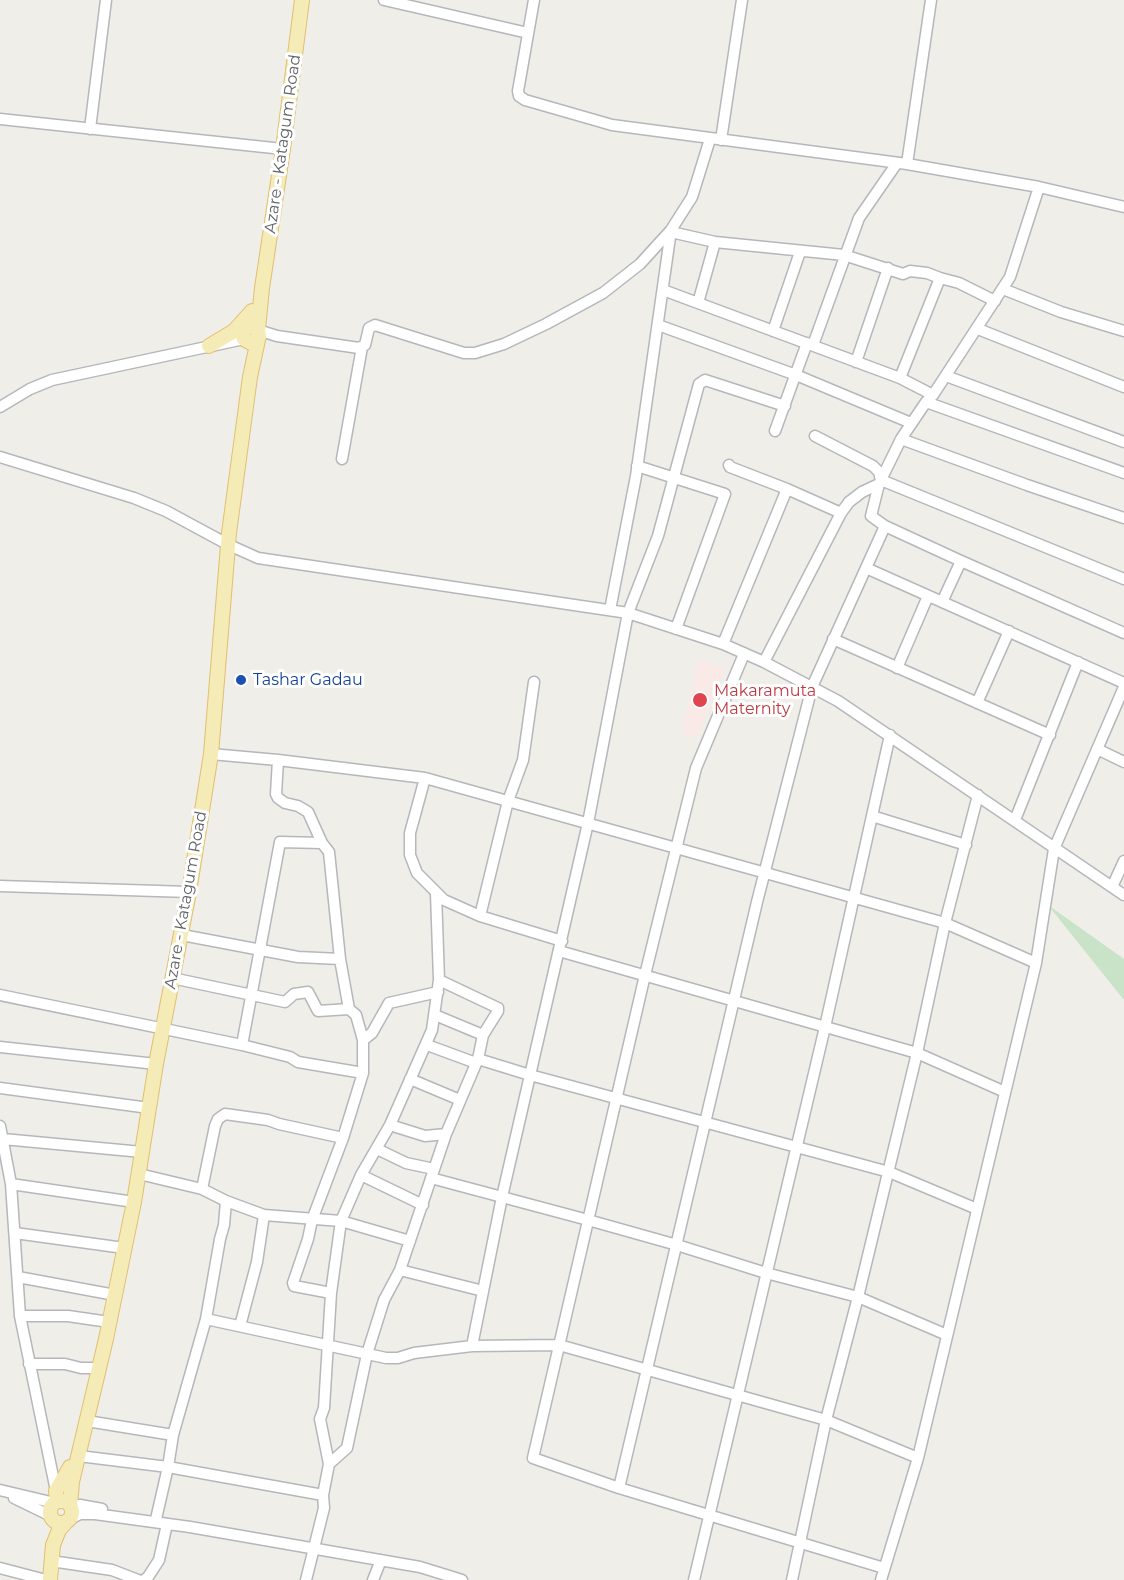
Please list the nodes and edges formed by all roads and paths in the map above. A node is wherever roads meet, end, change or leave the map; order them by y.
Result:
1 (106, 0) edge
2 (302, 0) edge
3 (384, 0) edge
4 (534, 0) edge
5 (742, 0) edge
6 (931, 0) edge
7 (528, 33) junction
8 (0, 121) edge
9 (90, 129) junction
10 (715, 140) junction
11 (283, 149) junction
12 (902, 164) junction
13 (1039, 187) junction
14 (1124, 207) edge
15 (671, 231) junction
16 (715, 242) junction
17 (800, 252) junction
18 (844, 255) junction
19 (888, 268) junction
20 (940, 278) junction
21 (262, 288) junction
22 (1003, 289) junction
23 (663, 290) junction
24 (995, 301) junction
25 (698, 303) junction
26 (252, 311) junction
27 (658, 325) junction
28 (978, 329) junction
29 (1124, 331) edge
30 (773, 332) junction
31 (252, 335) junction
32 (810, 344) junction
33 (208, 346) junction
34 (362, 347) junction
35 (856, 362) junction
36 (796, 375) junction
37 (946, 375) junction
38 (900, 378) junction
39 (1124, 387) edge
40 (929, 399) junction
41 (785, 406) junction
42 (0, 407) edge
43 (911, 423) junction
44 (775, 431) dead end
45 (815, 436) dead end
46 (901, 439) junction
47 (1124, 442) edge
48 (0, 457) edge
49 (342, 459) dead end
50 (729, 465) dead end
51 (637, 466) junction
52 (1124, 473) edge
53 (674, 478) junction
54 (880, 482) junction
55 (787, 489) junction
56 (841, 513) junction
57 (1124, 518) edge
58 (885, 526) junction
59 (229, 545) junction
60 (961, 561) junction
61 (866, 568) junction
62 (1124, 579) edge
63 (928, 596) junction
64 (942, 602) junction
65 (610, 610) junction
66 (628, 613) junction
67 (676, 629) junction
68 (1009, 631) junction
69 (1124, 633) edge
70 (833, 639) junction
71 (723, 645) junction
72 (744, 654) junction
73 (764, 662) junction
74 (1078, 662) junction
75 (897, 668) junction
76 (534, 682) dead end
77 (1124, 685) edge
78 (812, 687) junction
79 (977, 703) junction
80 (890, 735) junction
81 (1050, 735) junction
82 (1097, 749) junction
83 (211, 754) junction
84 (278, 760) junction
85 (1124, 762) edge
86 (425, 778) junction
87 (978, 795) junction
88 (508, 801) junction
89 (872, 816) junction
90 (1015, 820) junction
91 (588, 823) junction
92 (322, 843) junction
93 (966, 845) junction
94 (676, 848) junction
95 (1054, 849) junction
96 (1124, 861) edge
97 (764, 873) junction
98 (0, 886) edge
99 (1112, 887) junction
100 (189, 892) junction
101 (436, 893) junction
102 (1124, 895) edge
103 (854, 898) junction
104 (480, 916) junction
105 (945, 923) junction
106 (182, 935) junction
107 (560, 946) junction
108 (260, 950) junction
109 (340, 959) junction
110 (1036, 963) junction
111 (645, 975) junction
112 (172, 978) junction
113 (439, 980) junction
114 (438, 992) junction
115 (252, 994) junction
116 (0, 995) edge
117 (735, 1001) junction
118 (349, 1009) junction
119 (435, 1015) junction
120 (825, 1027) junction
121 (163, 1028) junction
122 (483, 1035) junction
123 (363, 1040) junction
124 (242, 1045) junction
125 (427, 1045) junction
126 (0, 1047) edge
127 (916, 1053) junction
128 (477, 1061) junction
129 (156, 1064) junction
130 (363, 1073) junction
131 (530, 1075) junction
132 (410, 1079) junction
133 (0, 1088) edge
134 (1005, 1092) junction
135 (616, 1098) junction
136 (460, 1100) junction
137 (149, 1108) junction
138 (706, 1123) junction
139 (390, 1125) junction
140 (0, 1126) edge
141 (446, 1134) junction
142 (343, 1138) junction
143 (3, 1139) junction
144 (796, 1147) junction
145 (377, 1149) junction
146 (142, 1152) junction
147 (889, 1172) junction
148 (139, 1174) junction
149 (432, 1174) junction
150 (361, 1175) junction
151 (11, 1184) junction
152 (202, 1189) junction
153 (502, 1197) junction
154 (226, 1201) junction
155 (134, 1202) junction
156 (423, 1204) junction
157 (977, 1209) junction
158 (264, 1215) junction
159 (312, 1220) junction
160 (588, 1220) junction
161 (341, 1221) junction
162 (15, 1233) junction
163 (411, 1240) junction
164 (677, 1245) junction
165 (124, 1248) junction
166 (399, 1270) junction
167 (766, 1273) junction
168 (18, 1277) junction
169 (483, 1291) junction
170 (331, 1293) junction
171 (115, 1295) junction
172 (858, 1297) junction
173 (20, 1316) junction
174 (206, 1319) junction
175 (109, 1322) junction
176 (240, 1326) junction
177 (947, 1335) junction
178 (327, 1345) junction
179 (559, 1345) junction
180 (472, 1346) junction
181 (367, 1354) junction
182 (28, 1364) junction
183 (99, 1368) junction
184 (648, 1368) junction
185 (738, 1394) junction
186 (87, 1419) junction
187 (826, 1420) junction
188 (173, 1435) junction
189 (79, 1456) junction
190 (918, 1458) junction
191 (329, 1464) junction
192 (168, 1467) junction
193 (619, 1488) junction
194 (0, 1491) edge
195 (323, 1494) junction
196 (61, 1509) junction
197 (709, 1516) junction
198 (156, 1519) junction
199 (168, 1524) junction
200 (190, 1527) junction
201 (800, 1544) junction
202 (314, 1547) junction
203 (381, 1560) junction
204 (51, 1561) junction
205 (0, 1568) edge
206 (884, 1568) junction
207 (49, 1580) edge
208 (138, 1580) edge
209 (144, 1580) edge
210 (306, 1580) edge
211 (373, 1580) edge
212 (462, 1580) edge
213 (694, 1580) edge
214 (792, 1580) edge
215 (881, 1580) edge

1 - 9 street
2 - 11 main road, Azare - Katagum Road
3 - 7 street
4 - 7 street
5 - 10 street
6 - 12 street
7 - 10 street
8 - 9 street
9 - 11 street
10 - 12 street
10 - 15 street
11 - 21 main road, Azare - Katagum Road
12 - 13 street
12 - 18 street
13 - 14 street
13 - 22 street
15 - 16 street
15 - 23 street
15 - 34 street
16 - 17 street
16 - 25 street
17 - 18 street
17 - 30 street
18 - 19 street
18 - 32 street
19 - 20 street
19 - 35 street
20 - 24 street
20 - 38 street
21 - 26 main road, Azare - Katagum Road
21 - 31 main road, Azare - Katagum Road
22 - 24 street
22 - 29 street
23 - 25 street
23 - 27 street
24 - 28 street
25 - 30 street
26 - 31 main road, Azare - Katagum Road
26 - 33 main road
27 - 36 street
27 - 51 street
28 - 37 street
28 - 39 street
30 - 32 street
31 - 33 street
31 - 34 street
31 - 59 main road, Azare - Katagum Road
32 - 35 street
32 - 36 street
33 - 42 street
34 - 49 street
35 - 38 street
36 - 41 street
36 - 43 street
37 - 40 street
37 - 47 street
38 - 40 street
40 - 43 street
40 - 52 street
41 - 44 street
41 - 53 street
43 - 46 street
45 - 54 street
46 - 54 street
46 - 57 street
48 - 59 street
50 - 55 street
51 - 53 street
51 - 65 street
53 - 66 street
53 - 67 street
54 - 56 street
54 - 58 street
54 - 62 street
55 - 56 street
55 - 71 street
56 - 73 street
58 - 60 street
58 - 61 street
59 - 65 street
59 - 83 main road, Azare - Katagum Road
60 - 64 street
60 - 69 street
61 - 63 street
61 - 70 street
63 - 64 street
63 - 75 street
64 - 68 street
65 - 66 street
66 - 67 street
66 - 91 street
67 - 71 street
68 - 74 street
68 - 79 street
70 - 75 street
70 - 78 street
71 - 72 street
72 - 73 street
72 - 94 street
73 - 78 street
74 - 77 street
74 - 81 street
75 - 79 street
76 - 88 street
77 - 82 street
78 - 80 street
78 - 97 street
79 - 81 street
80 - 87 street
80 - 89 street
81 - 90 street
82 - 85 street
82 - 95 street
83 - 84 street
83 - 100 main road, Azare - Katagum Road
84 - 86 street
84 - 92 street
86 - 88 street
86 - 101 street
87 - 90 street
87 - 93 street
88 - 91 street
88 - 104 street
89 - 93 street
89 - 103 street
90 - 95 street
91 - 94 street
91 - 107 street
92 - 108 street
92 - 109 street
93 - 105 street
94 - 97 street
94 - 111 street
95 - 99 street
95 - 110 street
96 - 99 street
97 - 103 street
97 - 117 street
98 - 100 street
99 - 102 street
100 - 106 main road, Azare - Katagum Road
101 - 104 street
101 - 113 street
103 - 105 street
103 - 120 street
104 - 107 street
105 - 110 street
105 - 127 street
106 - 108 street
106 - 112 main road, Azare - Katagum Road
107 - 111 street
107 - 131 street
108 - 109 street
108 - 115 street
109 - 118 street
110 - 134 street
111 - 117 street
111 - 135 street
112 - 115 street
112 - 121 main road, Azare - Katagum Road
113 - 114 street
113 - 122 street
114 - 119 street
114 - 123 street
115 - 118 street
115 - 124 street
116 - 121 street
117 - 120 street
117 - 138 street
118 - 123 street
119 - 122 street
119 - 125 street
120 - 127 street
120 - 144 street
121 - 124 street
121 - 129 main road, Azare - Katagum Road
122 - 128 street
123 - 130 street
124 - 130 street
125 - 128 street
125 - 132 street
126 - 129 street
127 - 134 street
127 - 147 street
128 - 131 street
128 - 136 street
129 - 137 main road, Azare - Katagum Road
130 - 142 street
131 - 135 street
131 - 153 street
132 - 136 street
132 - 139 street
133 - 137 street
134 - 157 street
135 - 138 street
135 - 160 street
136 - 141 street
137 - 146 main road, Azare - Katagum Road
138 - 144 street
138 - 164 street
139 - 141 street
139 - 145 street
140 - 143 street
141 - 149 street
142 - 152 street
142 - 159 street
143 - 146 street
143 - 151 street
144 - 147 street
144 - 167 street
145 - 149 street
145 - 150 street
146 - 148 main road, Azare - Katagum Road
147 - 157 street
147 - 172 street
148 - 152 street
148 - 155 main road, Azare - Katagum Road
149 - 153 street
149 - 156 street
150 - 156 street
150 - 161 street
151 - 155 street
151 - 162 street
152 - 154 street
153 - 160 street
153 - 169 street
154 - 158 street
154 - 174 street
155 - 165 main road, Azare - Katagum Road
156 - 163 street
157 - 177 street
158 - 159 street
158 - 176 street
159 - 161 street
159 - 170 street
160 - 164 street
160 - 179 street
161 - 163 street
161 - 170 street
162 - 165 street
162 - 168 street
163 - 166 street
164 - 167 street
164 - 184 street
165 - 171 main road, Azare - Katagum Road
166 - 169 street
166 - 181 street
167 - 172 street
167 - 185 street
168 - 171 street
168 - 173 street
169 - 180 street
170 - 178 street
171 - 175 main road, Azare - Katagum Road
172 - 177 street
172 - 187 street
173 - 175 street
173 - 182 street
174 - 176 street
174 - 188 street
175 - 183 main road, Azare - Katagum Road
176 - 178 street
177 - 190 street
178 - 181 street
178 - 191 street
179 - 180 street
179 - 184 street
179 - 193 street
180 - 181 street
181 - 191 street
182 - 183 street
182 - 196 street
183 - 186 main road, Azare - Katagum Road
184 - 185 street
184 - 193 street
185 - 187 street
185 - 197 street
186 - 188 street
186 - 189 main road, Azare - Katagum Road
186 - 196 main road, Azare - Katagum Road
187 - 190 street
187 - 201 street
188 - 192 street
189 - 192 street
189 - 196 main road, Azare - Katagum Road
190 - 206 street
191 - 195 street
192 - 195 street
192 - 198 street
193 - 197 street
194 - 196 street
195 - 202 street
196 - 198 street
196 - 199 street
196 - 204 main road, Azare - Katagum Road
196 - 207 main road, Azare - Katagum Road
197 - 201 street
197 - 213 street
198 - 200 street
199 - 200 street
199 - 209 street
200 - 202 street
201 - 206 street
201 - 214 street
202 - 203 street
202 - 210 street
203 - 211 street
203 - 212 street
204 - 207 main road, Azare - Katagum Road
204 - 208 street
205 - 207 street
206 - 215 street

